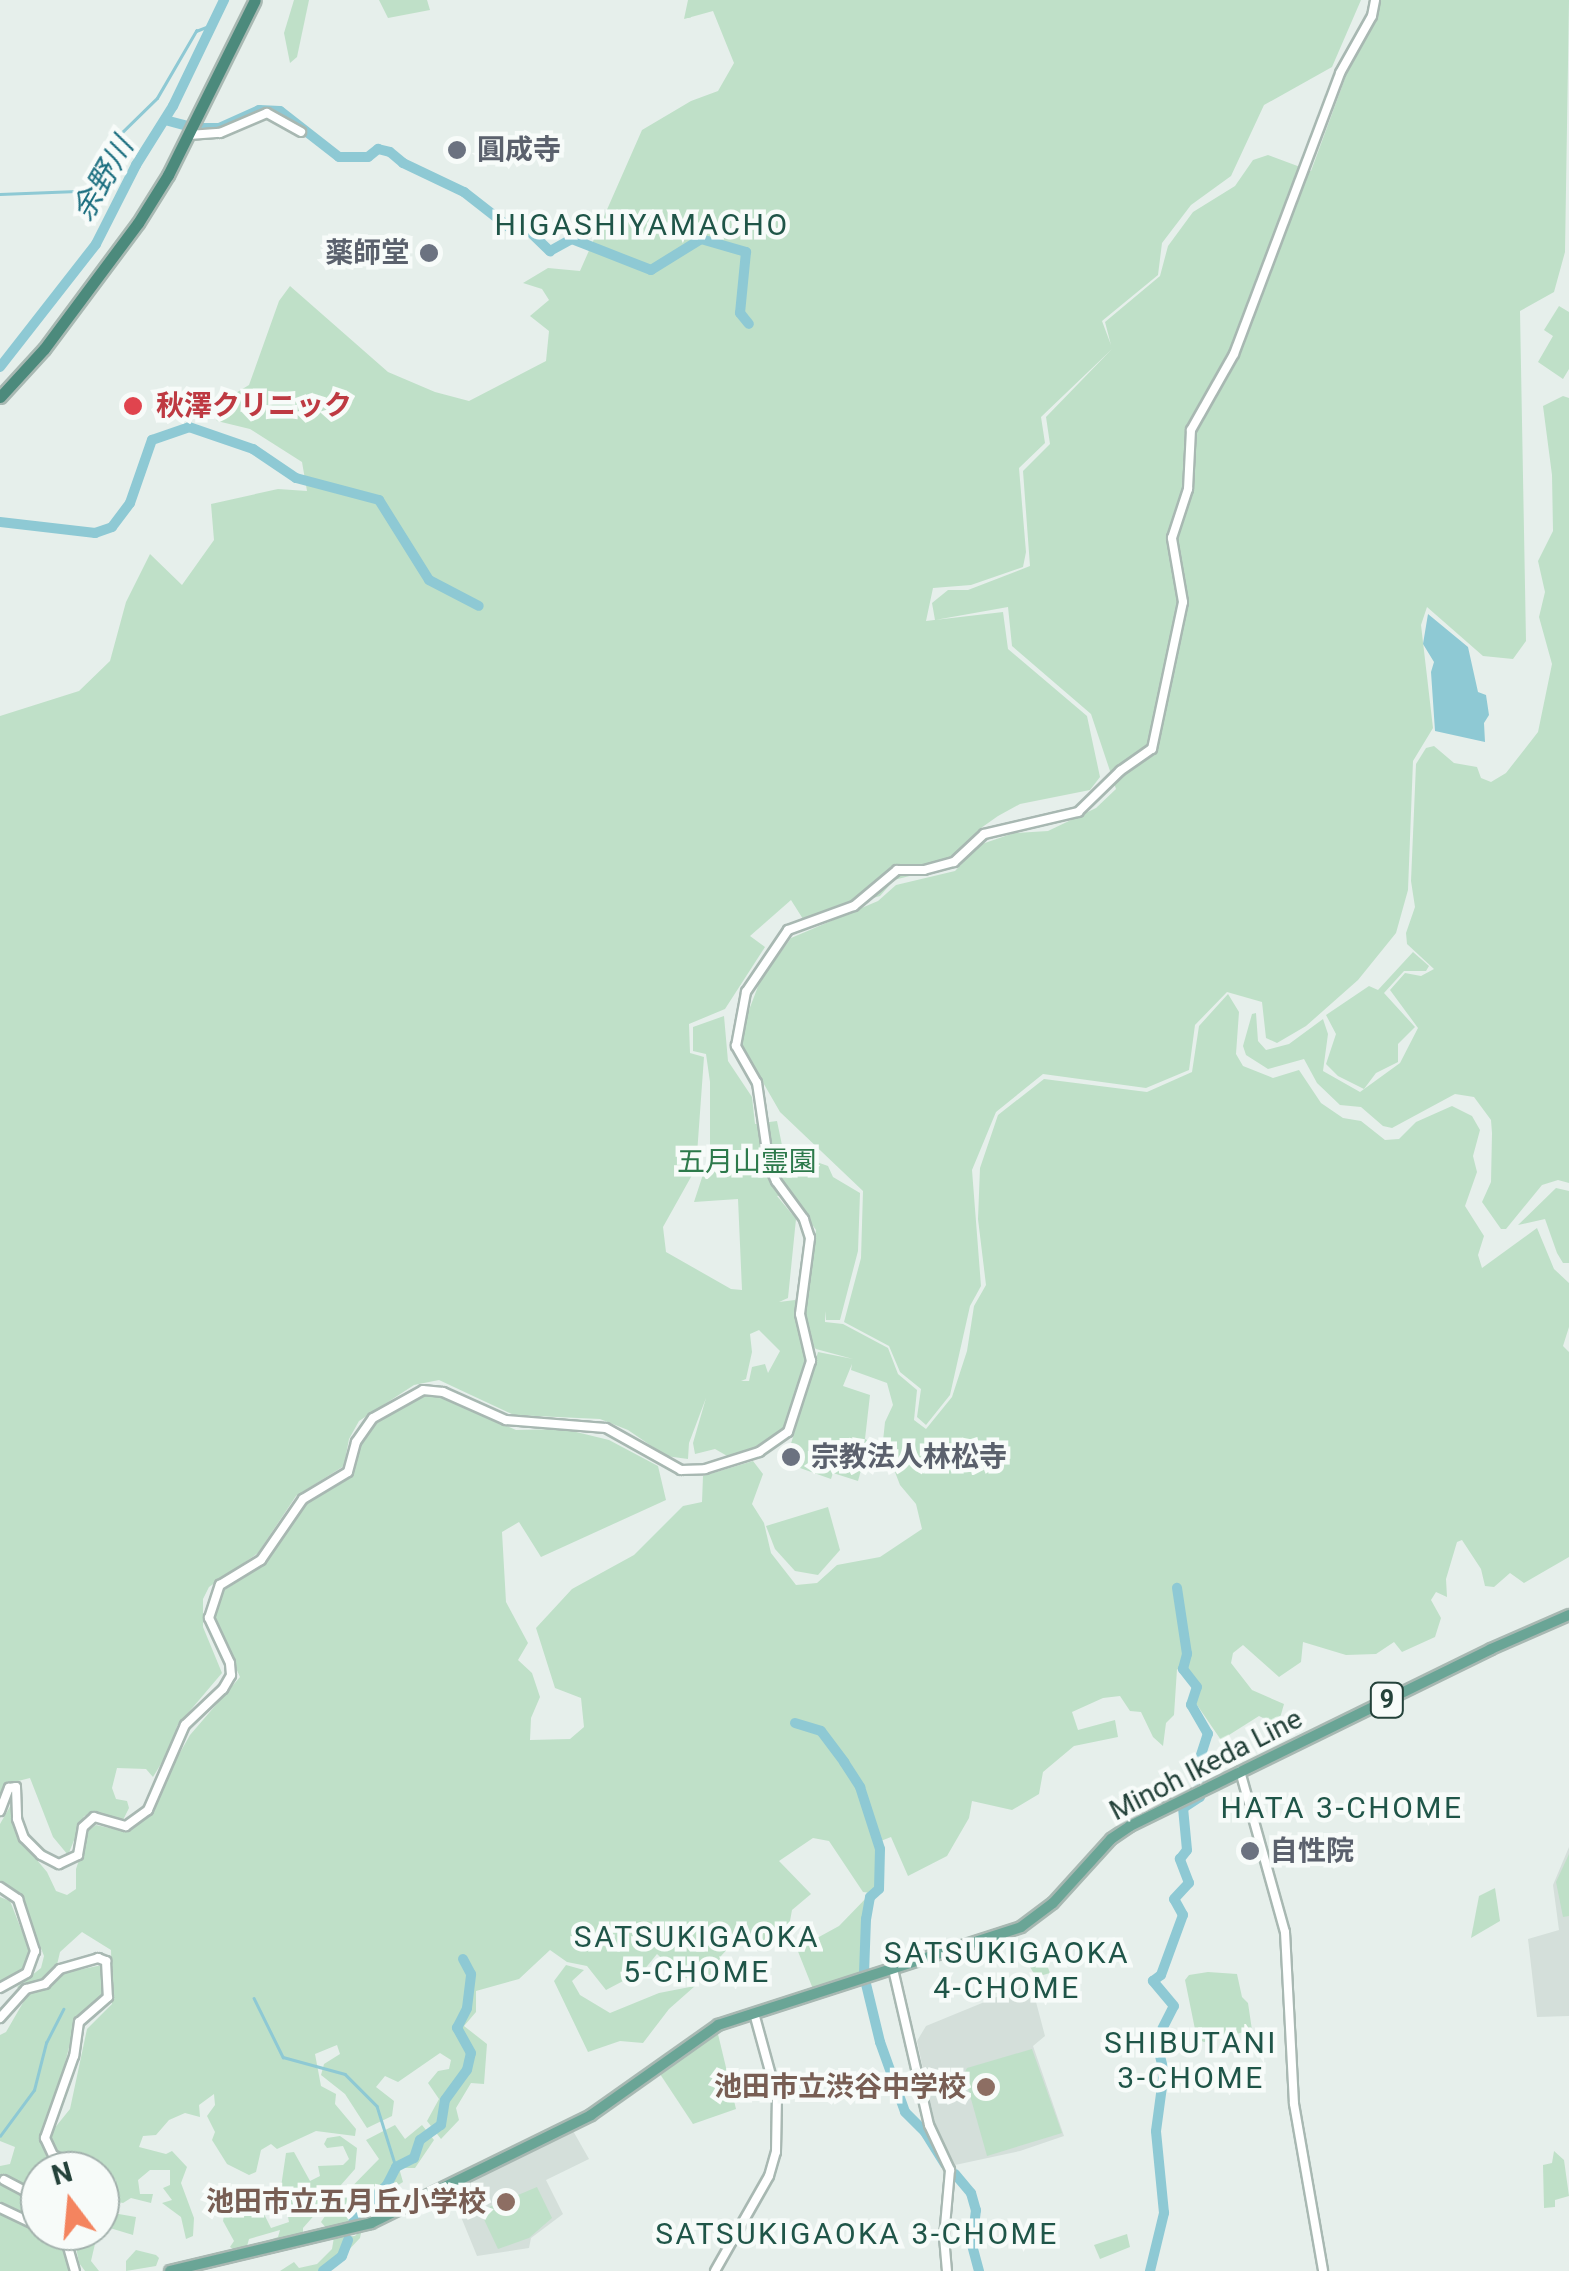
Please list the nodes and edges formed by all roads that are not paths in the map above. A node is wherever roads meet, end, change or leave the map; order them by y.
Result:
1 (255, 0) edge
2 (1375, 0) edge
3 (301, 132) dead end
4 (189, 135) junction
5 (0, 397) edge
6 (1569, 1616) edge
7 (1240, 1771) junction
8 (0, 1811) edge
9 (0, 1888) edge
10 (893, 1969) junction
11 (0, 1988) edge
12 (754, 2013) junction
13 (0, 2018) edge
14 (51, 2151) edge
15 (170, 2271) edge
16 (715, 2271) edge
17 (947, 2271) edge
18 (1323, 2271) edge

1 - 4 highway
2 - 8 street
3 - 4 street
4 - 5 highway
6 - 7 main road, Minoh Ikeda Line / 9
7 - 10 main road, Minoh Ikeda Line / 9
7 - 18 street
9 - 11 street
10 - 12 main road, Minoh Ikeda Line / 9
10 - 17 street
12 - 15 main road, Minoh Ikeda Line / 9
12 - 16 street
13 - 14 street

